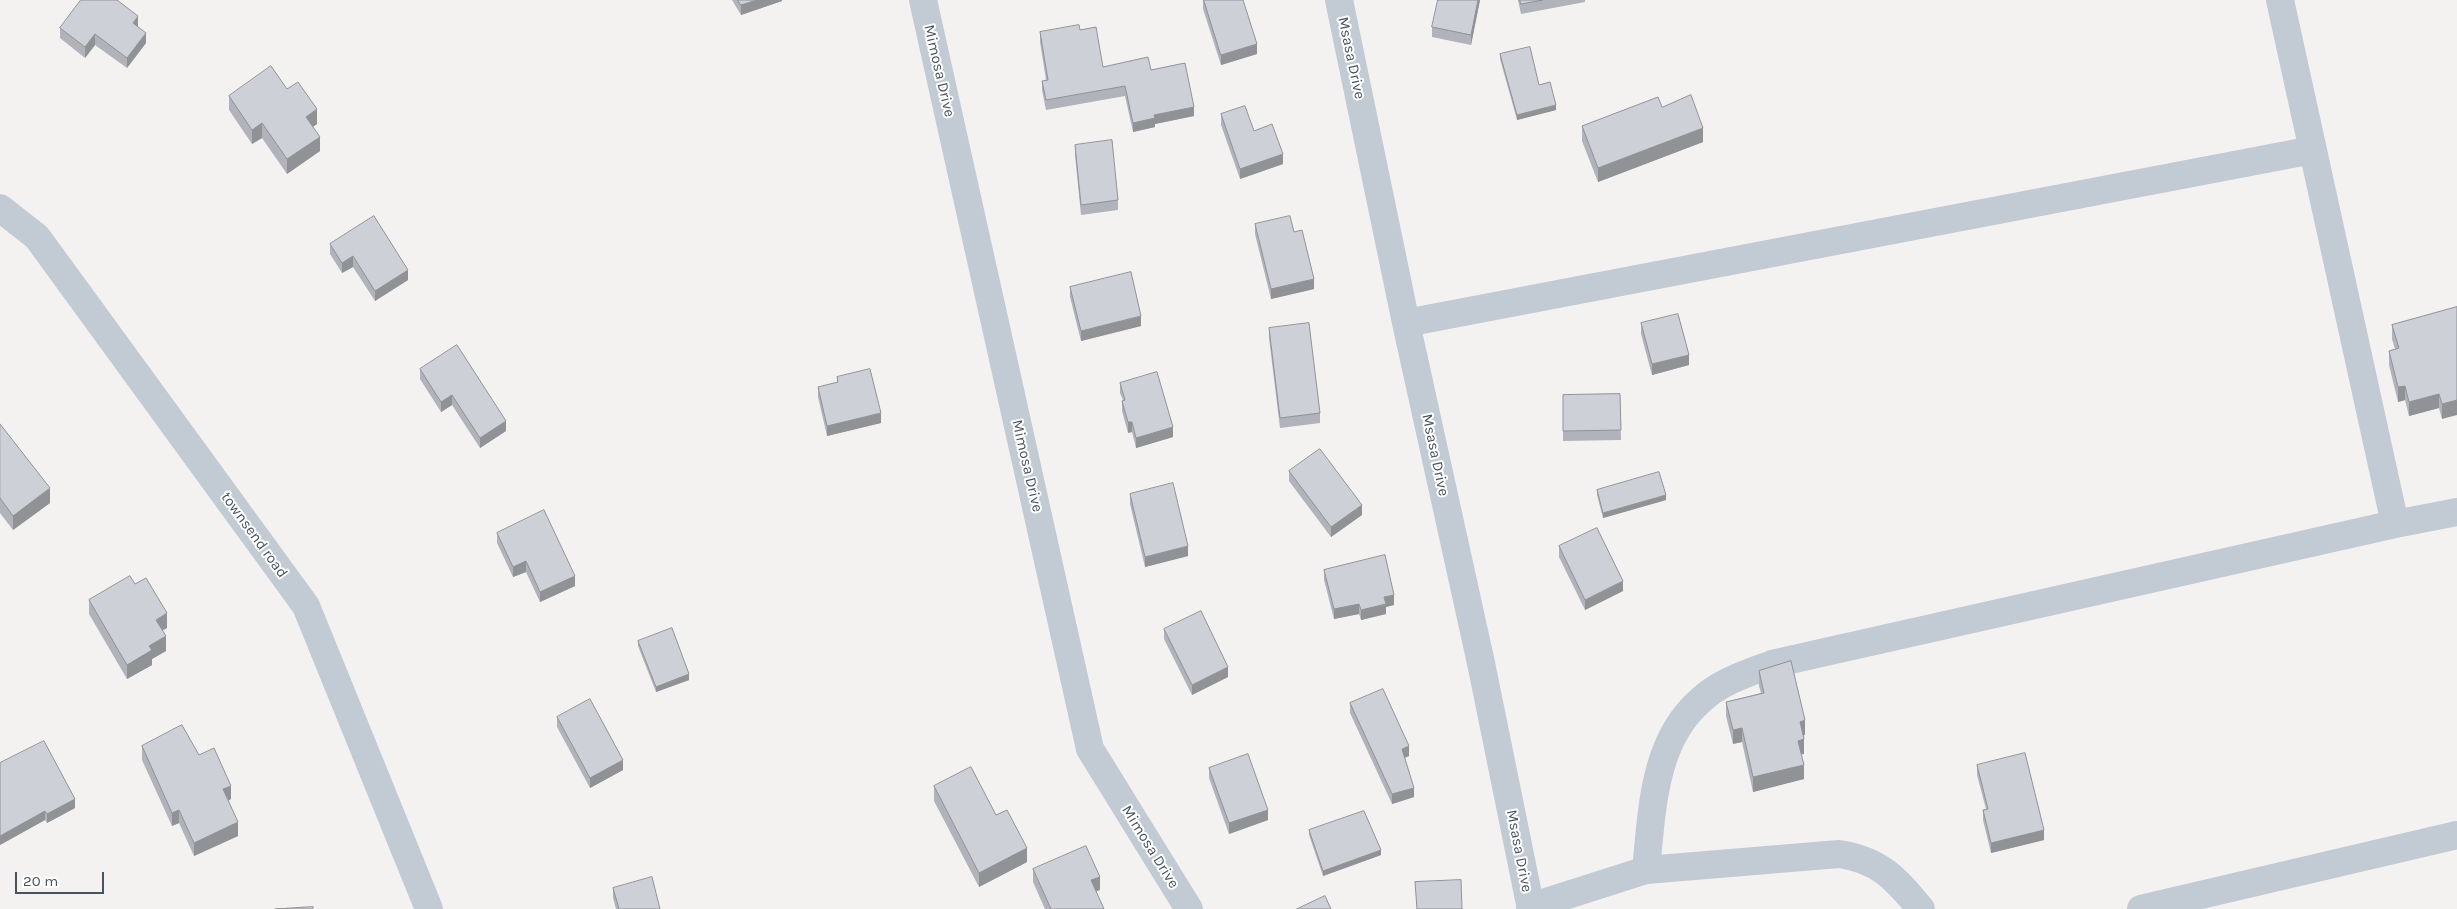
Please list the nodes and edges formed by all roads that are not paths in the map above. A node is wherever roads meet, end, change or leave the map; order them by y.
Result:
1 (923, 0) edge
2 (1339, 0) edge
3 (2280, 0) edge
4 (2313, 150) junction
5 (0, 208) edge
6 (1406, 323) junction
7 (2457, 512) edge
8 (2394, 524) junction
9 (2457, 835) edge
10 (1646, 870) junction
11 (1531, 908) edge
12 (429, 909) edge
13 (1189, 909) edge
14 (1921, 909) edge
15 (2140, 909) edge

1 - 13 street, Mimosa Drive
2 - 6 street, Msasa Drive
3 - 4 street
4 - 6 street
4 - 8 street
5 - 12 street, townsend road
6 - 11 street, Msasa Drive
7 - 8 street
8 - 10 street
9 - 15 street
10 - 11 street
10 - 14 street

